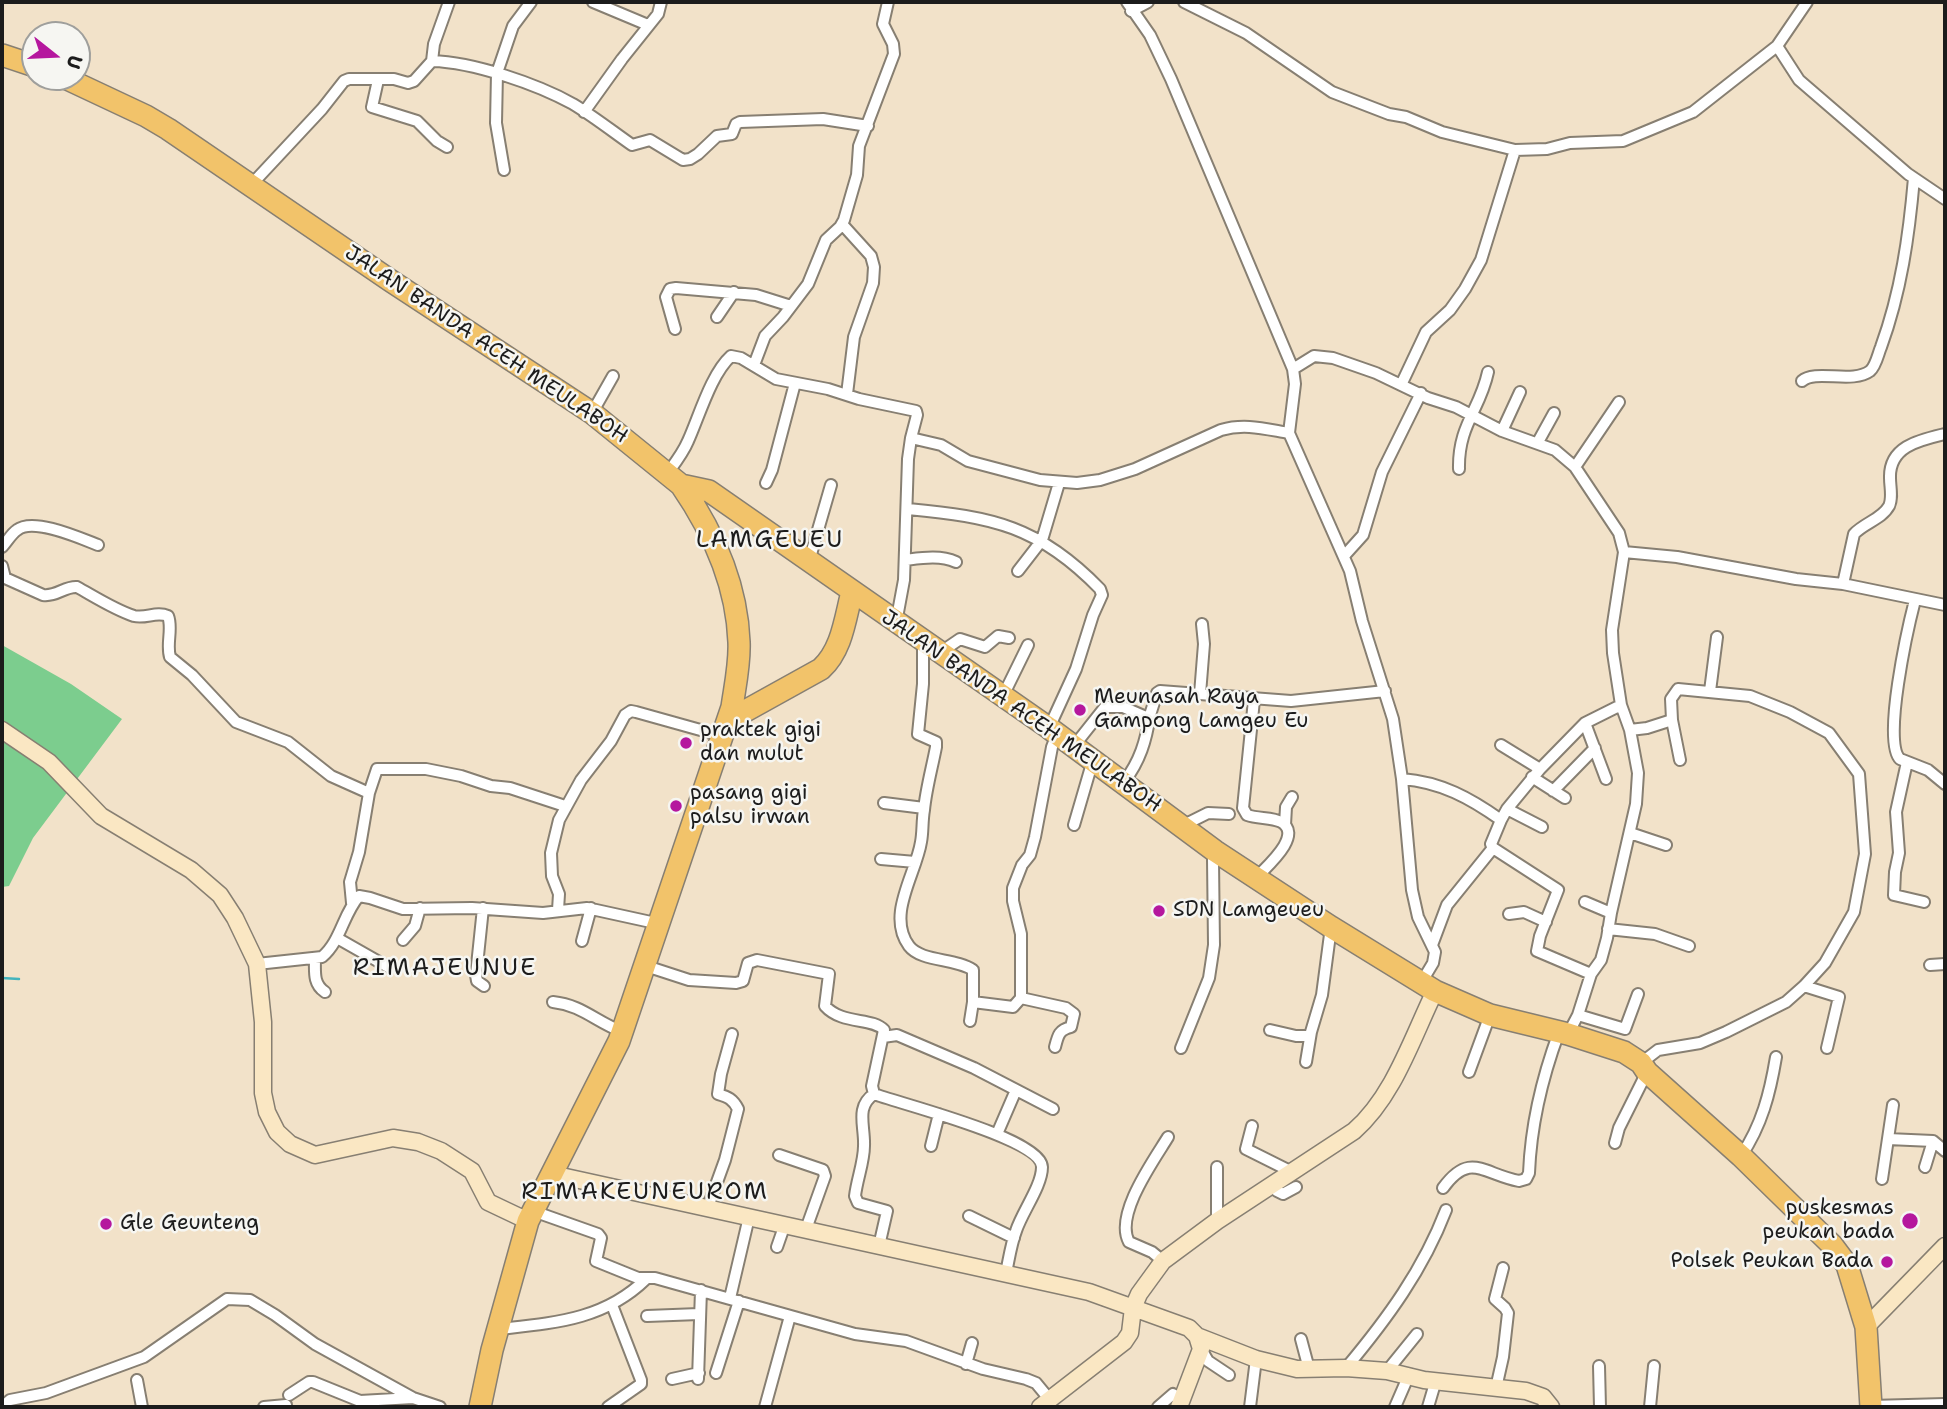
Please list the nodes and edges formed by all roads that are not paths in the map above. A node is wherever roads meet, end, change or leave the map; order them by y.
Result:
1 (449, 2) edge
2 (530, 2) edge
3 (593, 2) edge
4 (662, 2) edge
5 (887, 2) edge
6 (1148, 2) edge
7 (1184, 2) edge
8 (1807, 2) edge
9 (1129, 6) edge
10 (648, 25) junction
11 (1777, 47) junction
12 (2, 55) edge
13 (21, 61) edge
14 (432, 61) junction
15 (498, 74) junction
16 (378, 80) junction
17 (91, 90) edge
18 (584, 112) junction
19 (867, 126) junction
20 (447, 148) dead end
21 (1515, 150) junction
22 (504, 170) dead end
23 (1914, 178) junction
24 (252, 184) junction
25 (1945, 199) edge
26 (842, 224) junction
27 (734, 292) junction
28 (791, 306) junction
29 (717, 317) dead end
30 (675, 329) dead end
31 (754, 365) junction
32 (1293, 369) junction
33 (1488, 372) dead end
34 (614, 376) dead end
35 (1802, 381) dead end
36 (795, 383) junction
37 (1401, 384) junction
38 (1520, 391) dead end
39 (1421, 393) junction
40 (847, 394) junction
41 (1619, 402) dead end
42 (592, 413) junction
43 (1554, 413) dead end
44 (1471, 414) junction
45 (1502, 431) junction
46 (1289, 433) junction
47 (1945, 434) edge
48 (911, 438) junction
49 (1538, 442) junction
50 (1575, 467) junction
51 (1459, 469) dead end
52 (674, 480) junction
53 (766, 483) dead end
54 (1059, 483) junction
55 (831, 485) dead end
56 (908, 509) junction
57 (1042, 540) junction
58 (98, 545) dead end
59 (2, 547) edge
60 (1624, 552) junction
61 (1344, 556) junction
62 (905, 560) junction
63 (809, 561) junction
64 (956, 562) dead end
65 (2, 566) edge
66 (1018, 571) dead end
67 (1843, 584) junction
68 (852, 592) junction
69 (1915, 600) junction
70 (1945, 605) edge
71 (896, 623) junction
72 (1202, 624) dead end
73 (1717, 636) dead end
74 (1009, 638) dead end
75 (1028, 645) dead end
76 (932, 646) junction
77 (1385, 691) junction
78 (1710, 691) junction
79 (1200, 694) junction
80 (1003, 696) junction
81 (1254, 700) junction
82 (1621, 705) junction
83 (1150, 715) junction
84 (1672, 720) junction
85 (1586, 723) junction
86 (725, 728) junction
87 (2, 730) edge
88 (1630, 730) junction
89 (1060, 736) junction
90 (1501, 745) dead end
91 (1595, 748) junction
92 (1093, 760) junction
93 (1680, 760) dead end
94 (1907, 762) junction
95 (1536, 773) junction
96 (1402, 779) junction
97 (1606, 779) dead end
98 (1124, 782) junction
99 (1945, 784) edge
100 (1553, 791) junction
101 (369, 793) junction
102 (1292, 797) dead end
103 (1565, 799) dead end
104 (884, 803) dead end
105 (565, 806) junction
106 (924, 808) junction
107 (1507, 809) junction
108 (1229, 814) dead end
109 (1501, 820) junction
110 (1074, 825) dead end
111 (1285, 825) junction
112 (1182, 826) junction
113 (1542, 827) dead end
114 (1630, 832) junction
115 (1666, 845) dead end
116 (1493, 848) junction
117 (1216, 851) junction
118 (881, 859) dead end
119 (915, 862) junction
120 (1257, 877) junction
121 (1585, 902) dead end
122 (1924, 902) dead end
123 (352, 903) junction
124 (420, 908) junction
125 (483, 908) junction
126 (591, 908) junction
127 (558, 910) junction
128 (1611, 913) junction
129 (1509, 914) dead end
130 (1546, 922) junction
131 (660, 924) junction
132 (1331, 927) junction
133 (1608, 929) junction
134 (337, 938) junction
135 (404, 940) dead end
136 (582, 941) dead end
137 (1432, 945) junction
138 (1689, 946) dead end
139 (315, 959) junction
140 (257, 964) junction
141 (1945, 964) edge
142 (1930, 965) dead end
143 (646, 966) junction
144 (388, 967) dead end
145 (1591, 974) junction
146 (484, 986) dead end
147 (1804, 986) junction
148 (1428, 987) junction
149 (325, 992) dead end
150 (1638, 994) dead end
151 (1021, 998) junction
152 (553, 1002) dead end
153 (973, 1002) junction
154 (1490, 1015) junction
155 (970, 1021) dead end
156 (1568, 1026) junction
157 (1270, 1030) dead end
158 (622, 1032) junction
159 (732, 1034) dead end
160 (1310, 1036) junction
161 (883, 1037) junction
162 (1055, 1047) dead end
163 (1181, 1048) dead end
164 (1827, 1048) dead end
165 (1776, 1057) dead end
166 (1306, 1062) dead end
167 (1644, 1068) junction
168 (1469, 1072) dead end
169 (1016, 1090) junction
170 (874, 1094) junction
171 (1893, 1105) dead end
172 (1053, 1109) dead end
173 (939, 1114) junction
174 (1252, 1126) dead end
175 (997, 1134) junction
176 (1168, 1137) dead end
177 (1888, 1139) junction
178 (1933, 1141) junction
179 (1615, 1143) dead end
180 (931, 1146) dead end
181 (1945, 1151) edge
182 (779, 1155) dead end
183 (1741, 1156) junction
184 (1217, 1167) dead end
185 (1925, 1167) dead end
186 (1290, 1171) junction
187 (552, 1174) junction
188 (1882, 1179) dead end
189 (1273, 1186) junction
190 (1296, 1187) dead end
191 (1443, 1188) dead end
192 (708, 1207) junction
193 (1446, 1210) dead end
194 (531, 1216) junction
195 (969, 1216) dead end
196 (749, 1217) junction
197 (1217, 1220) junction
198 (785, 1224) junction
199 (806, 1229) junction
200 (1014, 1238) junction
201 (1945, 1246) edge
202 (777, 1247) dead end
203 (879, 1247) junction
204 (1163, 1261) junction
205 (1503, 1268) dead end
206 (1006, 1273) junction
207 (646, 1279) junction
208 (701, 1290) junction
209 (735, 1300) junction
210 (612, 1305) junction
211 (1138, 1310) junction
212 (699, 1314) junction
213 (647, 1315) dead end
214 (790, 1316) junction
215 (1866, 1326) junction
216 (499, 1329) junction
217 (1417, 1334) dead end
218 (1301, 1339) dead end
219 (1199, 1342) junction
220 (972, 1343) dead end
221 (1256, 1359) junction
222 (966, 1364) junction
223 (1599, 1366) dead end
224 (1654, 1366) dead end
225 (1346, 1368) junction
226 (1309, 1369) junction
227 (1387, 1371) junction
228 (716, 1373) dead end
229 (1229, 1374) dead end
230 (1408, 1377) junction
231 (672, 1379) dead end
232 (137, 1380) dead end
233 (1437, 1380) junction
234 (1496, 1388) junction
235 (413, 1398) junction
236 (1180, 1403) edge
237 (1045, 1404) edge
238 (1945, 1405) edge
239 (1871, 1406) edge
240 (1931, 1406) edge
241 (2, 1407) edge
242 (142, 1407) edge
243 (264, 1407) edge
244 (440, 1407) edge
245 (480, 1407) edge
246 (608, 1407) edge
247 (765, 1407) edge
248 (1158, 1407) edge
249 (1251, 1407) edge
250 (1395, 1407) edge
251 (1428, 1407) edge
252 (1551, 1407) edge
253 (1600, 1407) edge
254 (1650, 1407) edge

1 - 14 street
2 - 15 street
3 - 10 street
4 - 10 street
5 - 19 street
6 - 9 street
7 - 21 street
8 - 11 street
9 - 32 street
10 - 18 street
11 - 21 street
11 - 23 street
12 - 13 highway
14 - 15 street
14 - 16 street
15 - 18 street
15 - 22 street
16 - 20 street
16 - 24 street
17 - 24 highway, JALAN BANDA ACEH MEULABOH
18 - 19 street
19 - 26 street
21 - 37 street
23 - 25 street
23 - 35 street
24 - 42 highway, JALAN BANDA ACEH MEULABOH
26 - 28 street
26 - 40 street
27 - 28 street
27 - 29 street
27 - 30 street
28 - 31 street
31 - 36 street
31 - 52 street
32 - 37 street
32 - 46 street
33 - 44 street
34 - 42 street
36 - 40 street
36 - 53 street
37 - 39 street
38 - 45 street
39 - 44 street
39 - 61 street
40 - 48 street
41 - 50 street
42 - 52 highway, JALAN BANDA ACEH MEULABOH
43 - 49 street
44 - 45 street
44 - 51 street
45 - 49 street
46 - 54 street
46 - 61 street
47 - 67 street
48 - 54 street
48 - 56 street
49 - 50 street
50 - 60 street
52 - 63 highway, JALAN BANDA ACEH MEULABOH
52 - 86 highway
54 - 57 street
55 - 63 street
56 - 57 street
56 - 62 street
57 - 66 street
57 - 89 street
58 - 59 street
60 - 67 street
60 - 82 street
61 - 77 street
62 - 64 street
62 - 71 street
63 - 68 highway, JALAN BANDA ACEH MEULABOH
65 - 101 street
67 - 69 street
68 - 71 highway, JALAN BANDA ACEH MEULABOH
68 - 86 highway
69 - 70 street
69 - 94 street
71 - 76 highway, JALAN BANDA ACEH MEULABOH
72 - 79 street
73 - 78 street
74 - 76 street
75 - 80 street
76 - 80 highway, JALAN BANDA ACEH MEULABOH
76 - 106 street
77 - 81 street
77 - 96 street
78 - 84 street
78 - 147 street
79 - 81 street
79 - 83 street
80 - 89 highway, JALAN BANDA ACEH MEULABOH
81 - 111 street
82 - 85 street
82 - 88 street
83 - 89 street
83 - 98 street
84 - 88 street
84 - 93 street
85 - 91 street
85 - 95 street
86 - 105 street
86 - 131 highway
87 - 140 street
88 - 114 street
89 - 92 highway, JALAN BANDA ACEH MEULABOH
89 - 151 street
90 - 95 street
91 - 97 street
91 - 100 street
92 - 98 highway, JALAN BANDA ACEH MEULABOH
92 - 110 street
94 - 99 street
94 - 122 street
95 - 100 street
95 - 107 street
96 - 109 street
96 - 137 street
98 - 112 highway, JALAN BANDA ACEH MEULABOH
100 - 103 street
101 - 105 street
101 - 123 street
102 - 111 street
104 - 106 street
105 - 127 street
106 - 119 street
107 - 109 street
107 - 113 street
108 - 112 street
109 - 116 street
111 - 120 street
112 - 117 highway, JALAN BANDA ACEH MEULABOH
114 - 115 street
114 - 128 street
116 - 130 street
116 - 137 street
117 - 120 highway, JALAN BANDA ACEH MEULABOH
117 - 163 street
118 - 119 street
119 - 153 street
120 - 132 highway, JALAN BANDA ACEH MEULABOH
121 - 128 street
123 - 124 street
123 - 134 street
124 - 125 street
124 - 135 street
125 - 127 street
125 - 146 street
126 - 127 street
126 - 131 street
126 - 136 street
128 - 133 street
129 - 130 street
130 - 145 street
131 - 143 highway
132 - 148 highway, JALAN BANDA ACEH MEULABOH
132 - 160 street
133 - 138 street
133 - 145 street
134 - 139 street
134 - 144 street
137 - 148 street
139 - 140 street
139 - 149 street
140 - 194 street
141 - 142 street
143 - 158 highway
143 - 161 street
145 - 156 street
147 - 164 street
147 - 167 street
148 - 154 highway, JALAN BANDA ACEH MEULABOH
148 - 186 street
150 - 156 street
151 - 153 street
151 - 162 street
152 - 158 street
153 - 155 street
154 - 156 highway, JALAN BANDA ACEH MEULABOH
154 - 168 street
156 - 167 highway, JALAN BANDA ACEH MEULABOH
156 - 191 street
157 - 160 street
158 - 187 highway
159 - 192 street
160 - 166 street
161 - 169 street
161 - 170 street
165 - 183 street
167 - 179 street
167 - 183 highway, JALAN BANDA ACEH MEULABOH
169 - 172 street
169 - 175 street
170 - 173 street
170 - 203 street
171 - 177 street
173 - 175 street
173 - 180 street
174 - 186 street
175 - 200 street
176 - 204 street
177 - 178 street
177 - 188 street
178 - 181 street
178 - 185 street
182 - 199 street
183 - 215 highway, JALAN BANDA ACEH MEULABOH
184 - 197 street
186 - 189 street
187 - 192 street
187 - 194 highway
189 - 190 street
189 - 197 street
192 - 196 street
193 - 225 street
194 - 207 street
194 - 216 highway
195 - 200 street
196 - 198 street
196 - 209 street
197 - 204 street
198 - 199 street
198 - 202 street
199 - 203 street
200 - 206 street
201 - 215 street
203 - 206 street
204 - 211 street
205 - 234 street
206 - 211 street
207 - 208 street
207 - 210 street
208 - 209 street
208 - 212 street
209 - 214 street
209 - 228 street
210 - 216 street
210 - 246 street
211 - 219 street
211 - 237 street
212 - 213 street
212 - 231 street
214 - 222 street
214 - 247 street
215 - 239 highway, JALAN BANDA ACEH MEULABOH
216 - 245 highway
217 - 227 street
218 - 226 street
219 - 221 street
219 - 229 street
219 - 236 street
220 - 222 street
221 - 226 street
221 - 249 street
222 - 237 street
223 - 253 street
224 - 254 street
225 - 226 street
225 - 227 street
227 - 230 street
230 - 233 street
230 - 250 street
232 - 242 street
233 - 234 street
233 - 251 street
234 - 252 street
235 - 241 street
235 - 243 street
235 - 244 street
236 - 248 street
238 - 240 street
239 - 240 street

